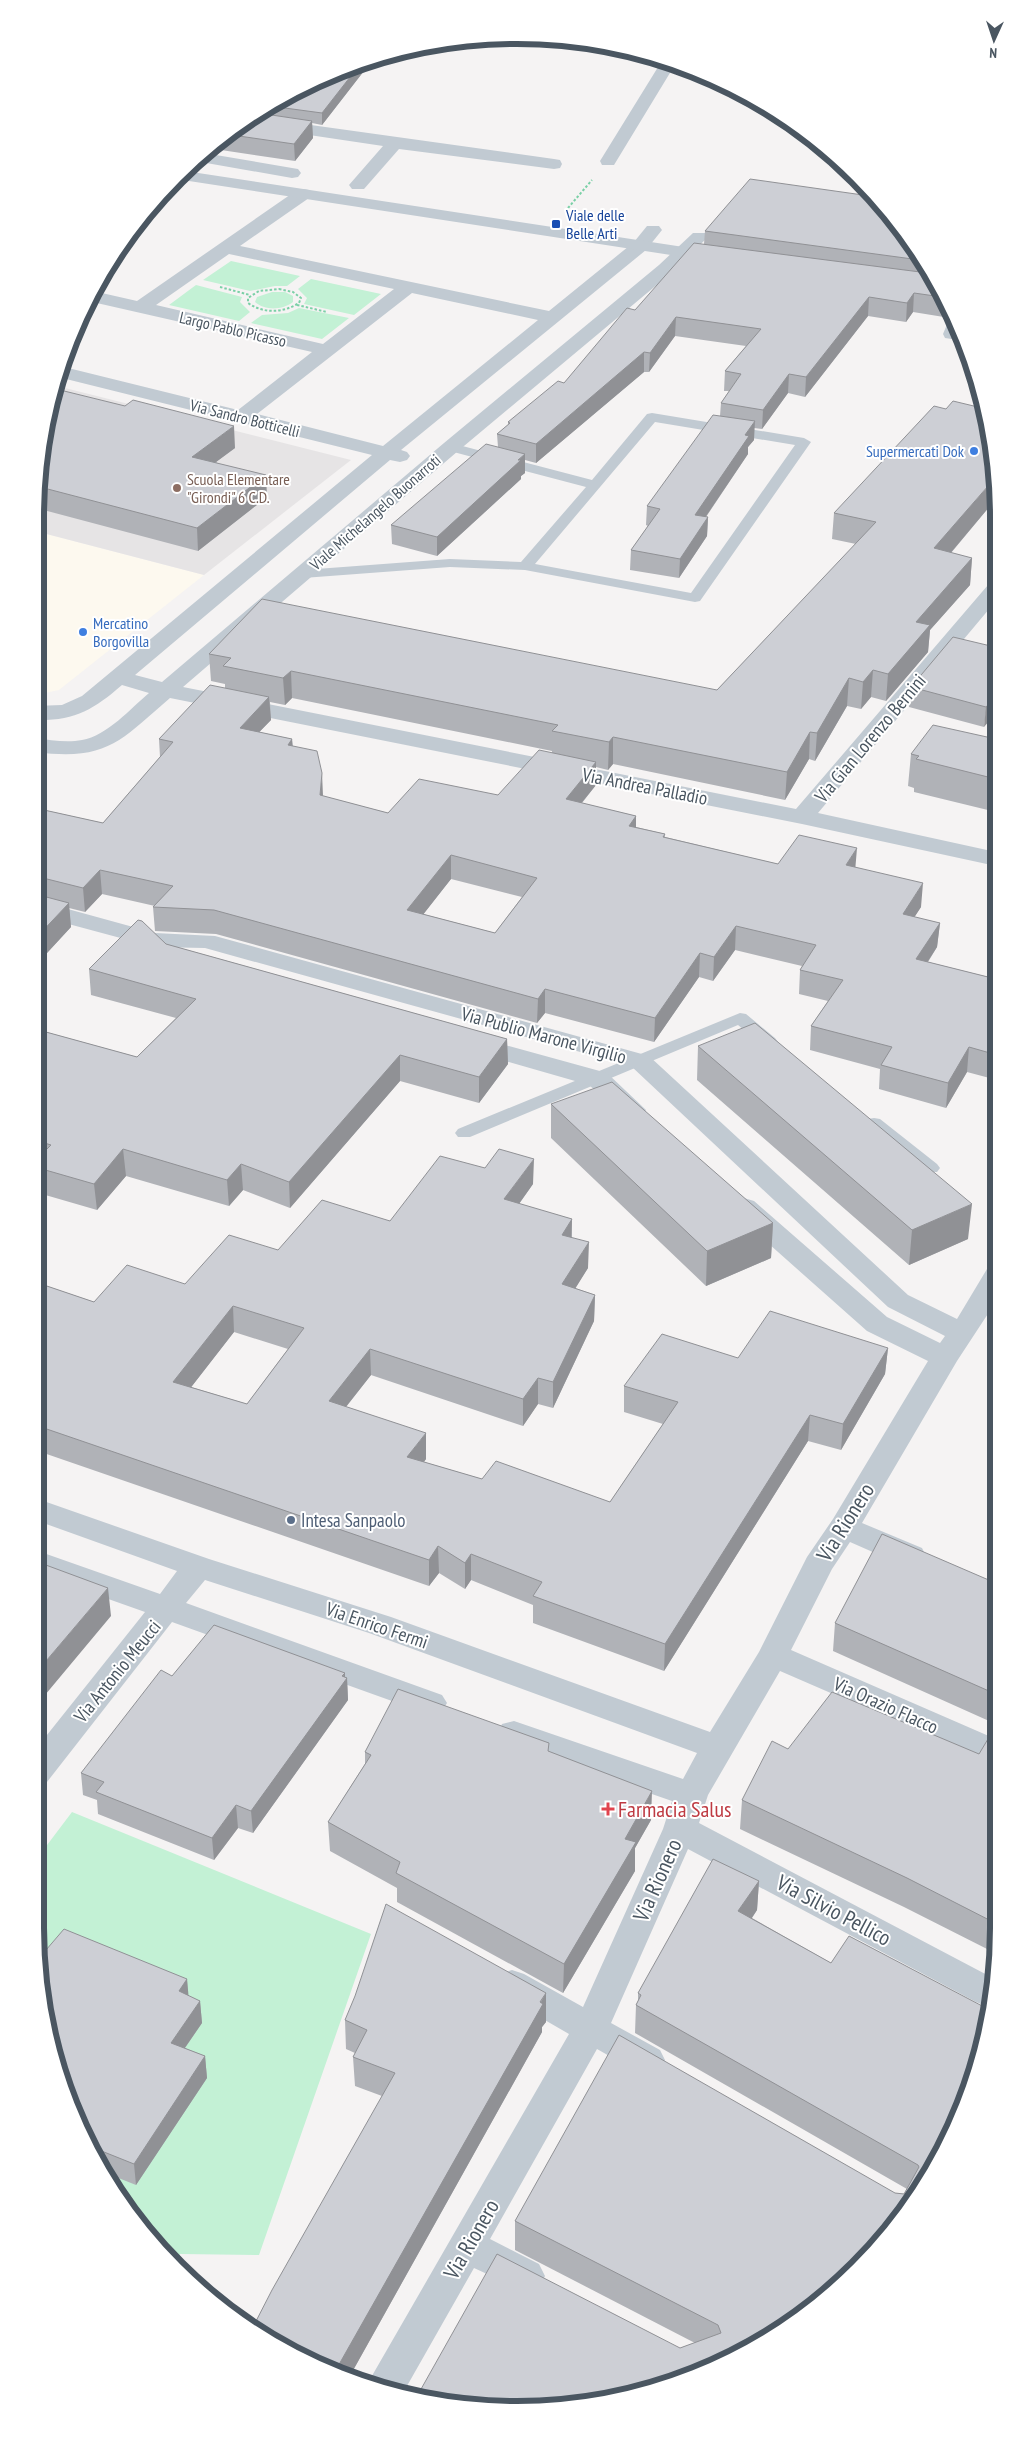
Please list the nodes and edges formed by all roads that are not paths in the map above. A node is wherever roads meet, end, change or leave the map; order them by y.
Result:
1 (665, 68) edge
2 (257, 122) edge
3 (395, 143) junction
4 (208, 158) edge
5 (608, 160) road end
6 (554, 164) dead end
7 (188, 176) edge
8 (310, 176) dead end
9 (339, 181) dead end
10 (358, 185) junction
11 (377, 188) dead end
12 (303, 194) junction
13 (630, 227) dead end
14 (653, 230) junction
15 (699, 237) junction
16 (727, 241) edge
17 (640, 246) junction
18 (226, 248) junction
19 (683, 253) junction
20 (738, 260) edge
21 (408, 287) junction
22 (98, 298) edge
23 (140, 308) junction
24 (550, 317) junction
25 (326, 350) junction
26 (67, 373) edge
27 (241, 416) junction
28 (451, 447) junction
29 (386, 453) junction
30 (431, 464) junction
31 (595, 485) junction
32 (525, 566) junction
33 (303, 574) junction
34 (990, 595) edge
35 (118, 678) junction
36 (165, 690) junction
37 (44, 713) edge
38 (44, 746) edge
39 (802, 817) junction
40 (990, 858) edge
41 (44, 909) edge
42 (154, 940) junction
43 (187, 965) edge
44 (445, 1037) edge
45 (785, 1054) edge
46 (640, 1061) junction
47 (598, 1079) junction
48 (862, 1114) edge
49 (649, 1124) edge
50 (464, 1133) dead end
51 (931, 1168) edge
52 (722, 1188) edge
53 (990, 1290) edge
54 (970, 1332) edge
55 (44, 1512) edge
56 (844, 1528) junction
57 (44, 1565) edge
58 (935, 1565) edge
59 (198, 1567) junction
60 (167, 1608) junction
61 (773, 1655) junction
62 (717, 1747) junction
63 (990, 1750) edge
64 (44, 1763) edge
65 (692, 1795) junction
66 (680, 1829) junction
67 (487, 1970) edge
68 (986, 1991) edge
69 (591, 2028) junction
70 (676, 2077) edge
71 (468, 2246) junction
72 (554, 2291) edge
73 (388, 2383) edge

1 - 5 street
2 - 3 street
3 - 6 street
3 - 10 street
4 - 8 street
7 - 12 street
9 - 10 street
10 - 11 street
12 - 17 street
12 - 18 street, Largo Pablo Picasso
13 - 14 street
14 - 15 street
14 - 17 street, Viale Michelangelo Buonarroti
15 - 16 street
15 - 19 street, Viale Michelangelo Buonarroti
17 - 19 street
17 - 24 street, Viale Michelangelo Buonarroti
18 - 21 street
18 - 23 street, Largo Pablo Picasso
19 - 20 street
19 - 28 street, Viale Michelangelo Buonarroti
21 - 24 street
21 - 25 street, Largo Pablo Picasso
22 - 23 street, Largo Pablo Picasso
23 - 25 street, Largo Pablo Picasso
24 - 29 street, Viale Michelangelo Buonarroti
25 - 27 street, Largo Pablo Picasso
26 - 27 street, Via Sandro Botticelli
27 - 29 street, Via Sandro Botticelli
28 - 30 street, Viale Michelangelo Buonarroti
28 - 31 lane
29 - 30 street, Via Sandro Botticelli
29 - 35 street, Viale Michelangelo Buonarroti
30 - 33 street, Viale Michelangelo Buonarroti
31 - 32 lane
31 - 32 lane
32 - 33 lane
33 - 36 street, Viale Michelangelo Buonarroti
34 - 39 street, Via Gian Lorenzo Bernini
35 - 36 street, Via Andrea Palladio
35 - 37 street, Viale Michelangelo Buonarroti
36 - 38 street, Viale Michelangelo Buonarroti
36 - 39 street, Via Andrea Palladio
39 - 40 street, Via Andrea Palladio
41 - 42 street, Via Publio Marone Virgilio
42 - 43 street, Via Publio Marone Virgilio
42 - 46 street, Via Publio Marone Virgilio
44 - 47 street, Via Publio Marone Virgilio
45 - 46 lane
46 - 47 lane
46 - 54 street, Via Publio Marone Virgilio
47 - 49 street, Via Publio Marone Virgilio
47 - 50 lane
48 - 51 lane
52 - 54 street
53 - 54 street, Via Rionero
54 - 56 street, Via Rionero
55 - 59 street, Via Enrico Fermi
56 - 58 street
56 - 61 street, Via Rionero
57 - 60 street
59 - 60 street, Via Antonio Meucci
59 - 62 street, Via Enrico Fermi
60 - 64 street, Via Antonio Meucci
60 - 65 street
61 - 62 street, Via Rionero
61 - 63 street, Via Orazio Flacco
62 - 65 street, Via Rionero
65 - 66 street, Via Rionero
66 - 68 street, Via Silvio Pellico
66 - 69 street, Via Rionero
67 - 69 street
69 - 70 street
69 - 71 street, Via Rionero
71 - 72 street
71 - 73 street, Via Rionero

